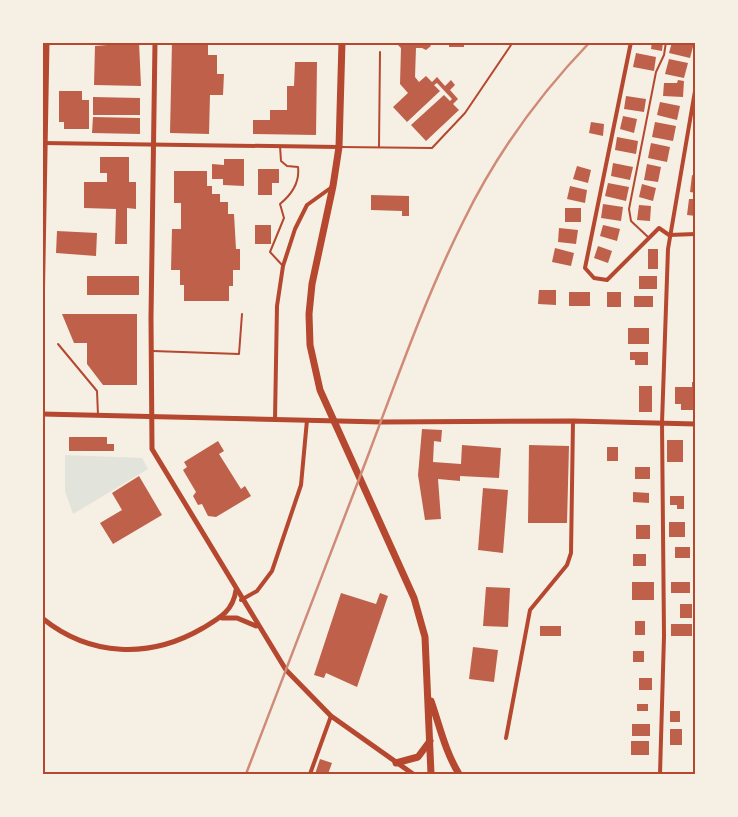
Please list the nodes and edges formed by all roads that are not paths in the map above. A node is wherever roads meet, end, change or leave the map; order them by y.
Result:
1 (47, 42) edge
2 (155, 42) edge
3 (342, 42) edge
4 (513, 42) edge
5 (631, 42) edge
6 (666, 42) edge
7 (380, 52) dead end
8 (696, 85) edge
9 (694, 104) edge
10 (44, 143) edge
11 (153, 145) junction
12 (280, 146) junction
13 (338, 147) junction
14 (379, 147) junction
15 (333, 186) junction
16 (44, 209) edge
17 (696, 234) edge
18 (669, 235) junction
19 (648, 237) junction
20 (283, 266) junction
21 (43, 309) edge
22 (242, 314) dead end
23 (42, 316) edge
24 (58, 344) dead end
25 (151, 351) junction
26 (42, 414) edge
27 (98, 415) junction
28 (151, 416) junction
29 (275, 419) junction
30 (307, 420) junction
31 (573, 421) junction
32 (662, 423) junction
33 (696, 424) edge
34 (236, 590) junction
35 (241, 600) junction
36 (42, 618) edge
37 (219, 618) junction
38 (261, 630) junction
39 (428, 694) junction
40 (331, 716) junction
41 (506, 738) dead end
42 (430, 740) junction
43 (396, 763) junction
44 (310, 774) edge
45 (413, 774) edge
46 (432, 774) edge
47 (459, 774) edge
48 (660, 774) edge

1 - 10 street
2 - 11 street
3 - 13 highway
4 - 14 lane
5 - 19 street
6 - 19 lane
7 - 14 lane
8 - 9 street
9 - 18 street
10 - 11 street
10 - 16 street
11 - 12 street
11 - 25 street
12 - 13 street
12 - 20 lane
13 - 14 lane
13 - 15 highway
15 - 20 street
15 - 39 highway
16 - 21 street
17 - 18 street
18 - 19 street
18 - 32 street
20 - 29 street
21 - 23 street
22 - 25 lane
24 - 27 lane
25 - 28 street
26 - 27 street
27 - 28 street
28 - 29 street
28 - 34 street
29 - 30 street
30 - 31 street
30 - 35 street
31 - 32 street
31 - 41 street
32 - 33 street
32 - 48 street
34 - 35 street
34 - 37 street
35 - 38 street
36 - 37 street
37 - 38 street
38 - 40 street
39 - 42 highway
39 - 47 highway
40 - 43 street
40 - 44 street
42 - 43 highway
42 - 46 highway
43 - 45 street

